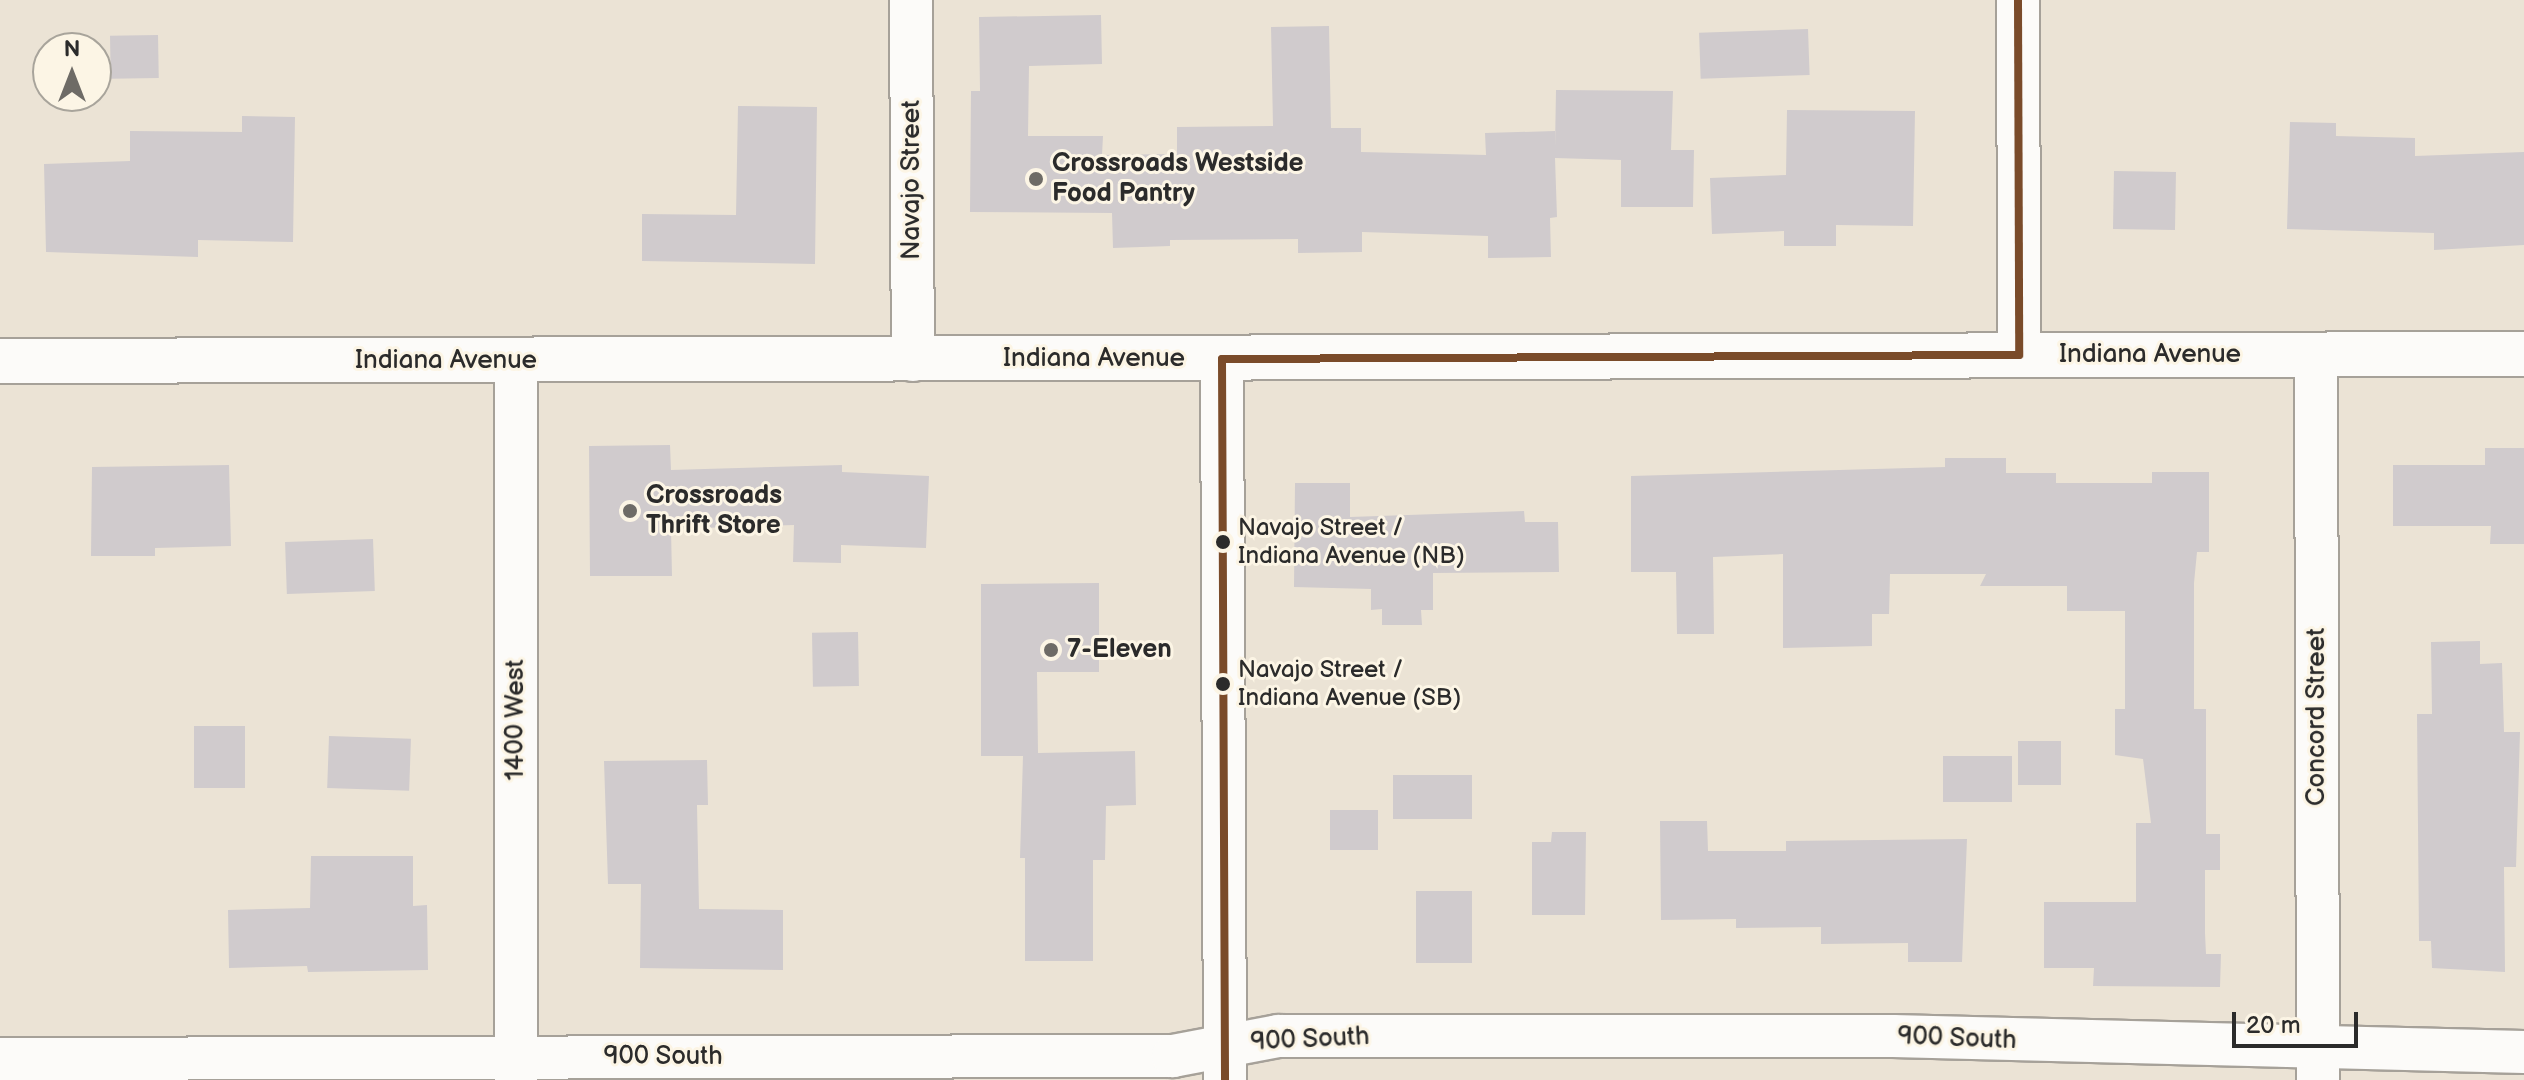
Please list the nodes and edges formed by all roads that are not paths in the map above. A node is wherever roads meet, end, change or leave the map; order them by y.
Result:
1 (911, 0) edge
2 (2018, 0) edge
3 (2524, 354) edge
4 (2019, 355) junction
5 (2316, 355) junction
6 (1222, 359) junction
7 (913, 360) junction
8 (0, 361) edge
9 (516, 361) junction
10 (2524, 1052) edge
11 (0, 1059) edge
12 (1225, 1063) edge
13 (2318, 1064) edge
14 (516, 1069) edge

1 - 7 street, Navajo Street
2 - 4 street
3 - 5 street, Indiana Avenue
4 - 5 street, Indiana Avenue
4 - 6 street, Indiana Avenue
5 - 13 street, Concord Street
6 - 7 street, Indiana Avenue
6 - 12 street
7 - 9 street, Indiana Avenue
8 - 9 street, Indiana Avenue
9 - 14 street, 1400 West
10 - 13 street, 900 South
11 - 14 street, 900 South
12 - 13 street, 900 South
12 - 14 street, 900 South

